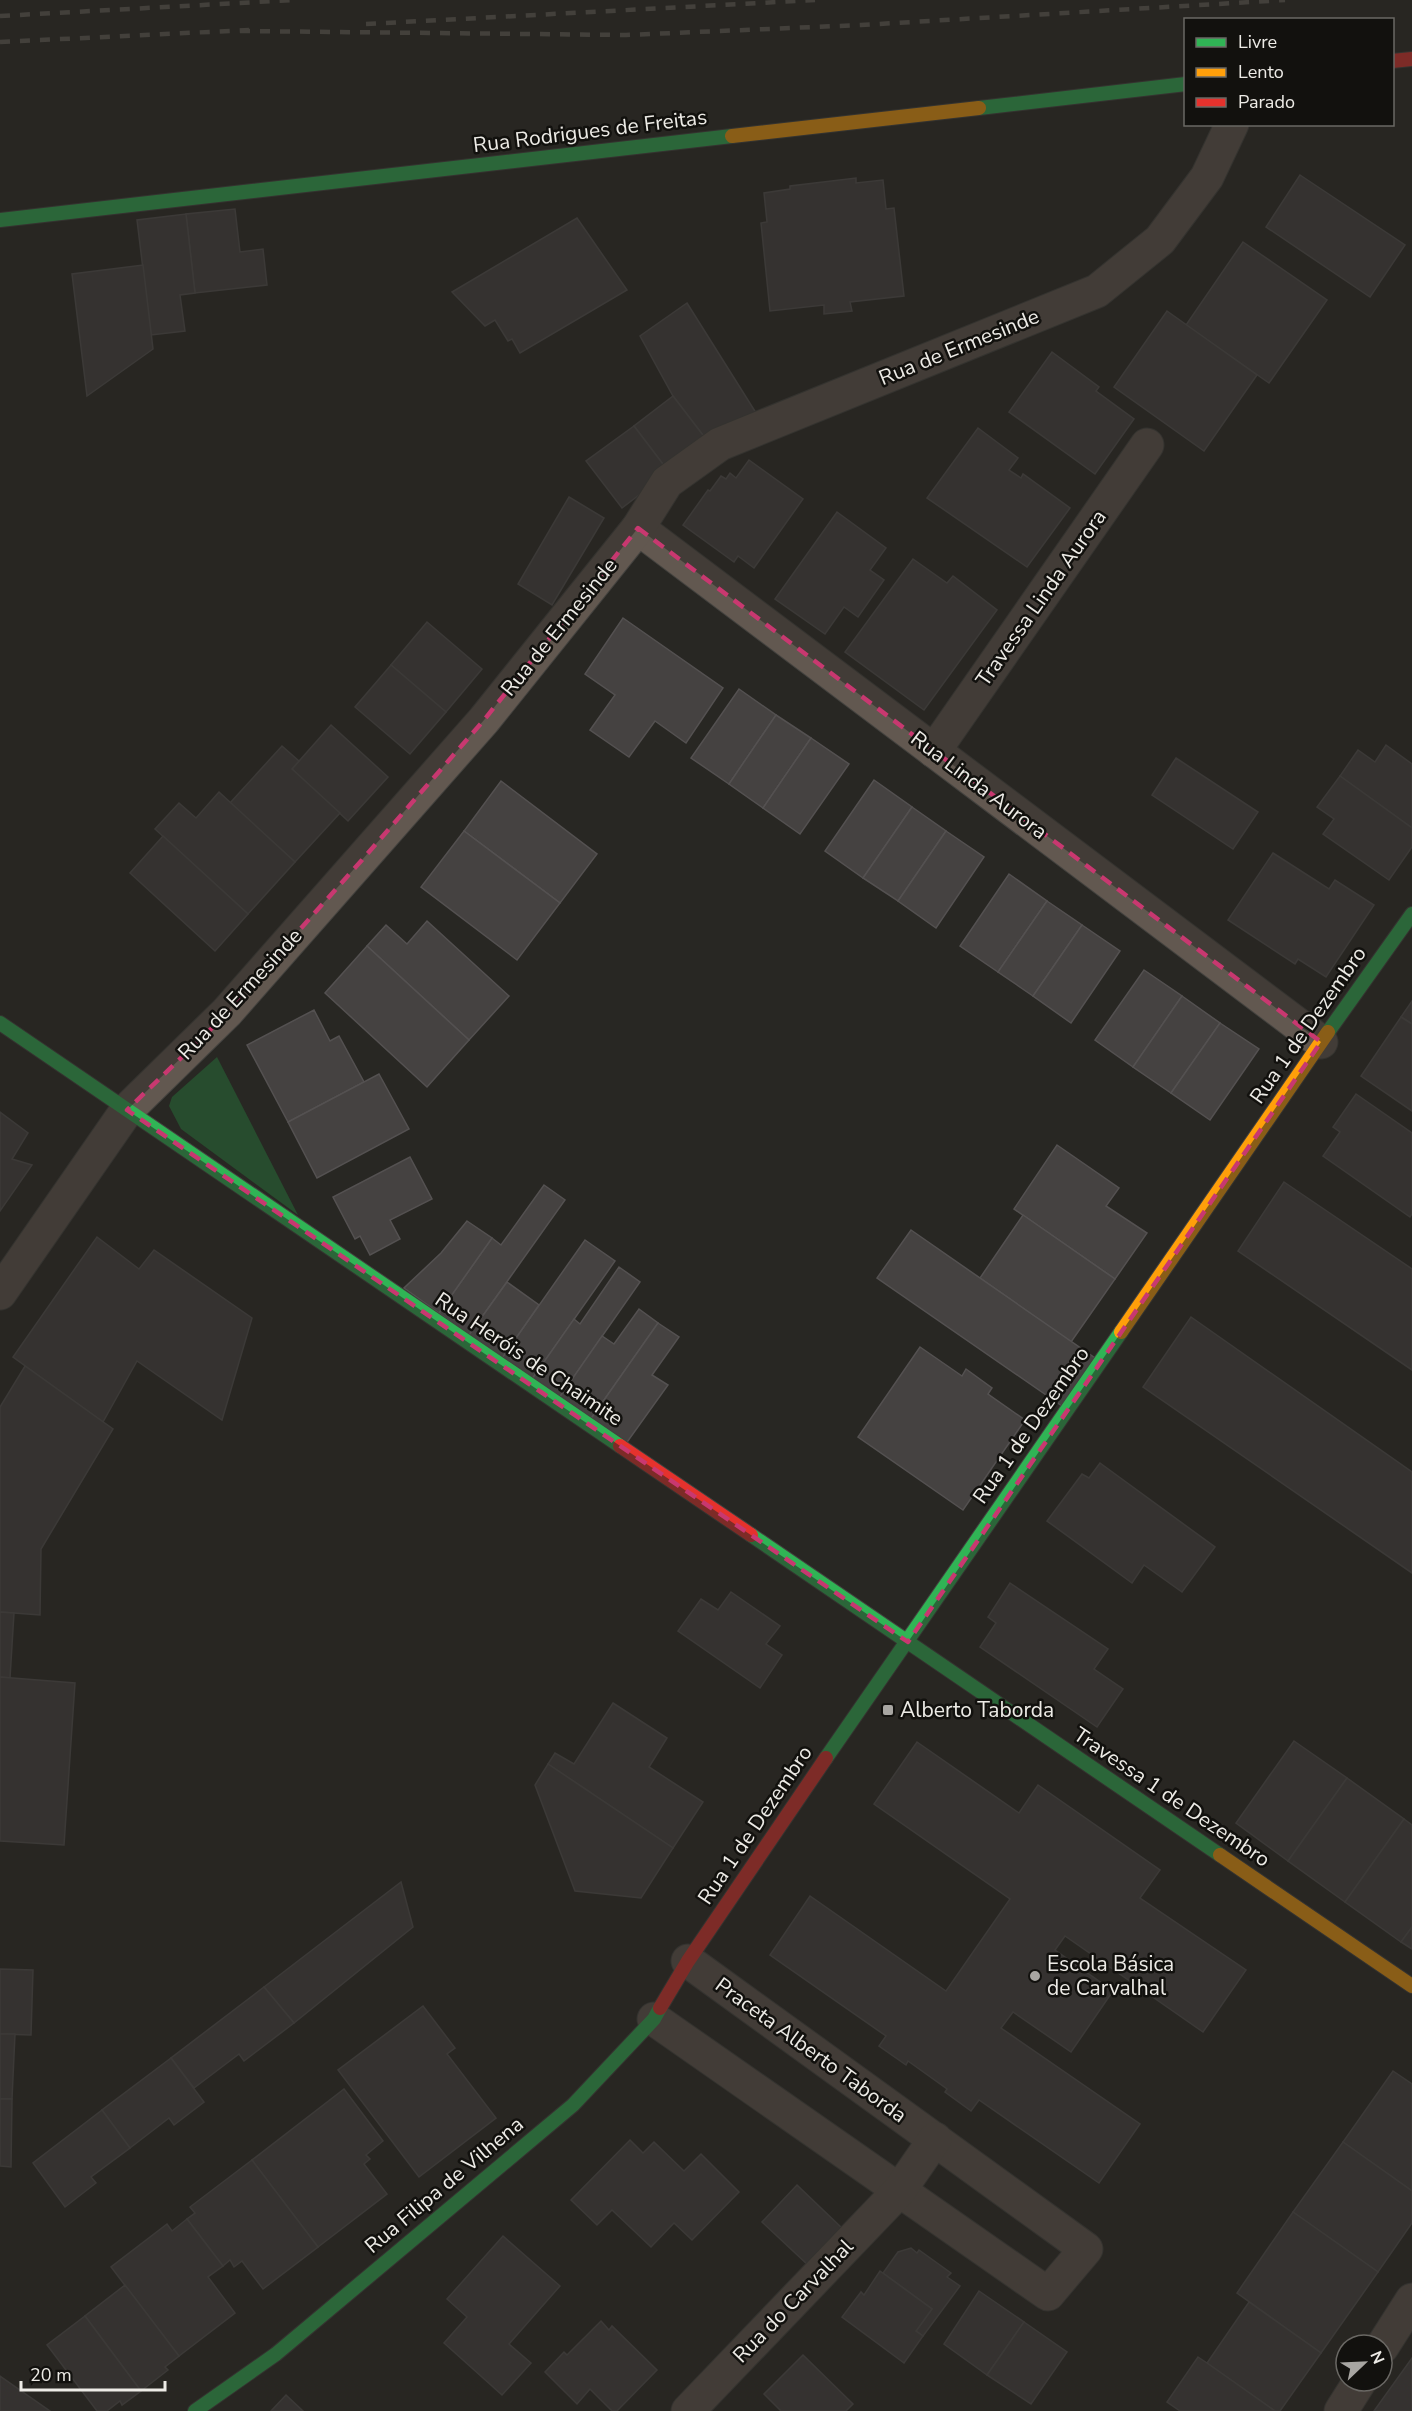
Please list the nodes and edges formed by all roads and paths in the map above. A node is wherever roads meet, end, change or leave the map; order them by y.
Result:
1 (1412, 59) edge
2 (1394, 61) edge
3 (1184, 84) edge
4 (1231, 126) edge
5 (0, 220) edge
6 (1147, 445) dead end
7 (638, 528) junction
8 (934, 751) junction
9 (1412, 914) edge
10 (0, 1023) edge
11 (1321, 1042) junction
12 (127, 1110) junction
13 (0, 1293) edge
14 (908, 1642) junction
15 (688, 1961) junction
16 (1412, 1986) edge
17 (654, 2019) junction
18 (934, 2139) junction
19 (899, 2191) junction
20 (1412, 2300) edge
21 (1391, 2333) edge
22 (1352, 2393) edge
23 (195, 2411) edge
24 (688, 2411) edge
25 (1341, 2411) edge

1 - 2 street
3 - 5 street, Rua Rodrigues de Freitas
4 - 7 street, Rua de Ermesinde
6 - 8 street, Travessa Linda Aurora
7 - 8 street, Rua Linda Aurora
7 - 12 street, Rua de Ermesinde
8 - 11 street, Rua Linda Aurora
9 - 11 street, Rua 1 de Dezembro
10 - 12 street, Rua Heróis de Chaimite
11 - 14 street, Rua 1 de Dezembro
12 - 13 street, Rua de Ermesinde
12 - 14 street, Rua Heróis de Chaimite
14 - 15 street, Rua 1 de Dezembro
14 - 16 street, Travessa 1 de Dezembro
15 - 17 street, Rua Filipa de Vilhena
15 - 18 street, Praceta Alberto Taborda
17 - 19 street, Praceta Alberto Taborda
17 - 23 street, Rua Filipa de Vilhena
18 - 19 street
18 - 19 street, Praceta Alberto Taborda
19 - 24 street, Rua do Carvalhal
20 - 21 street
22 - 25 street

